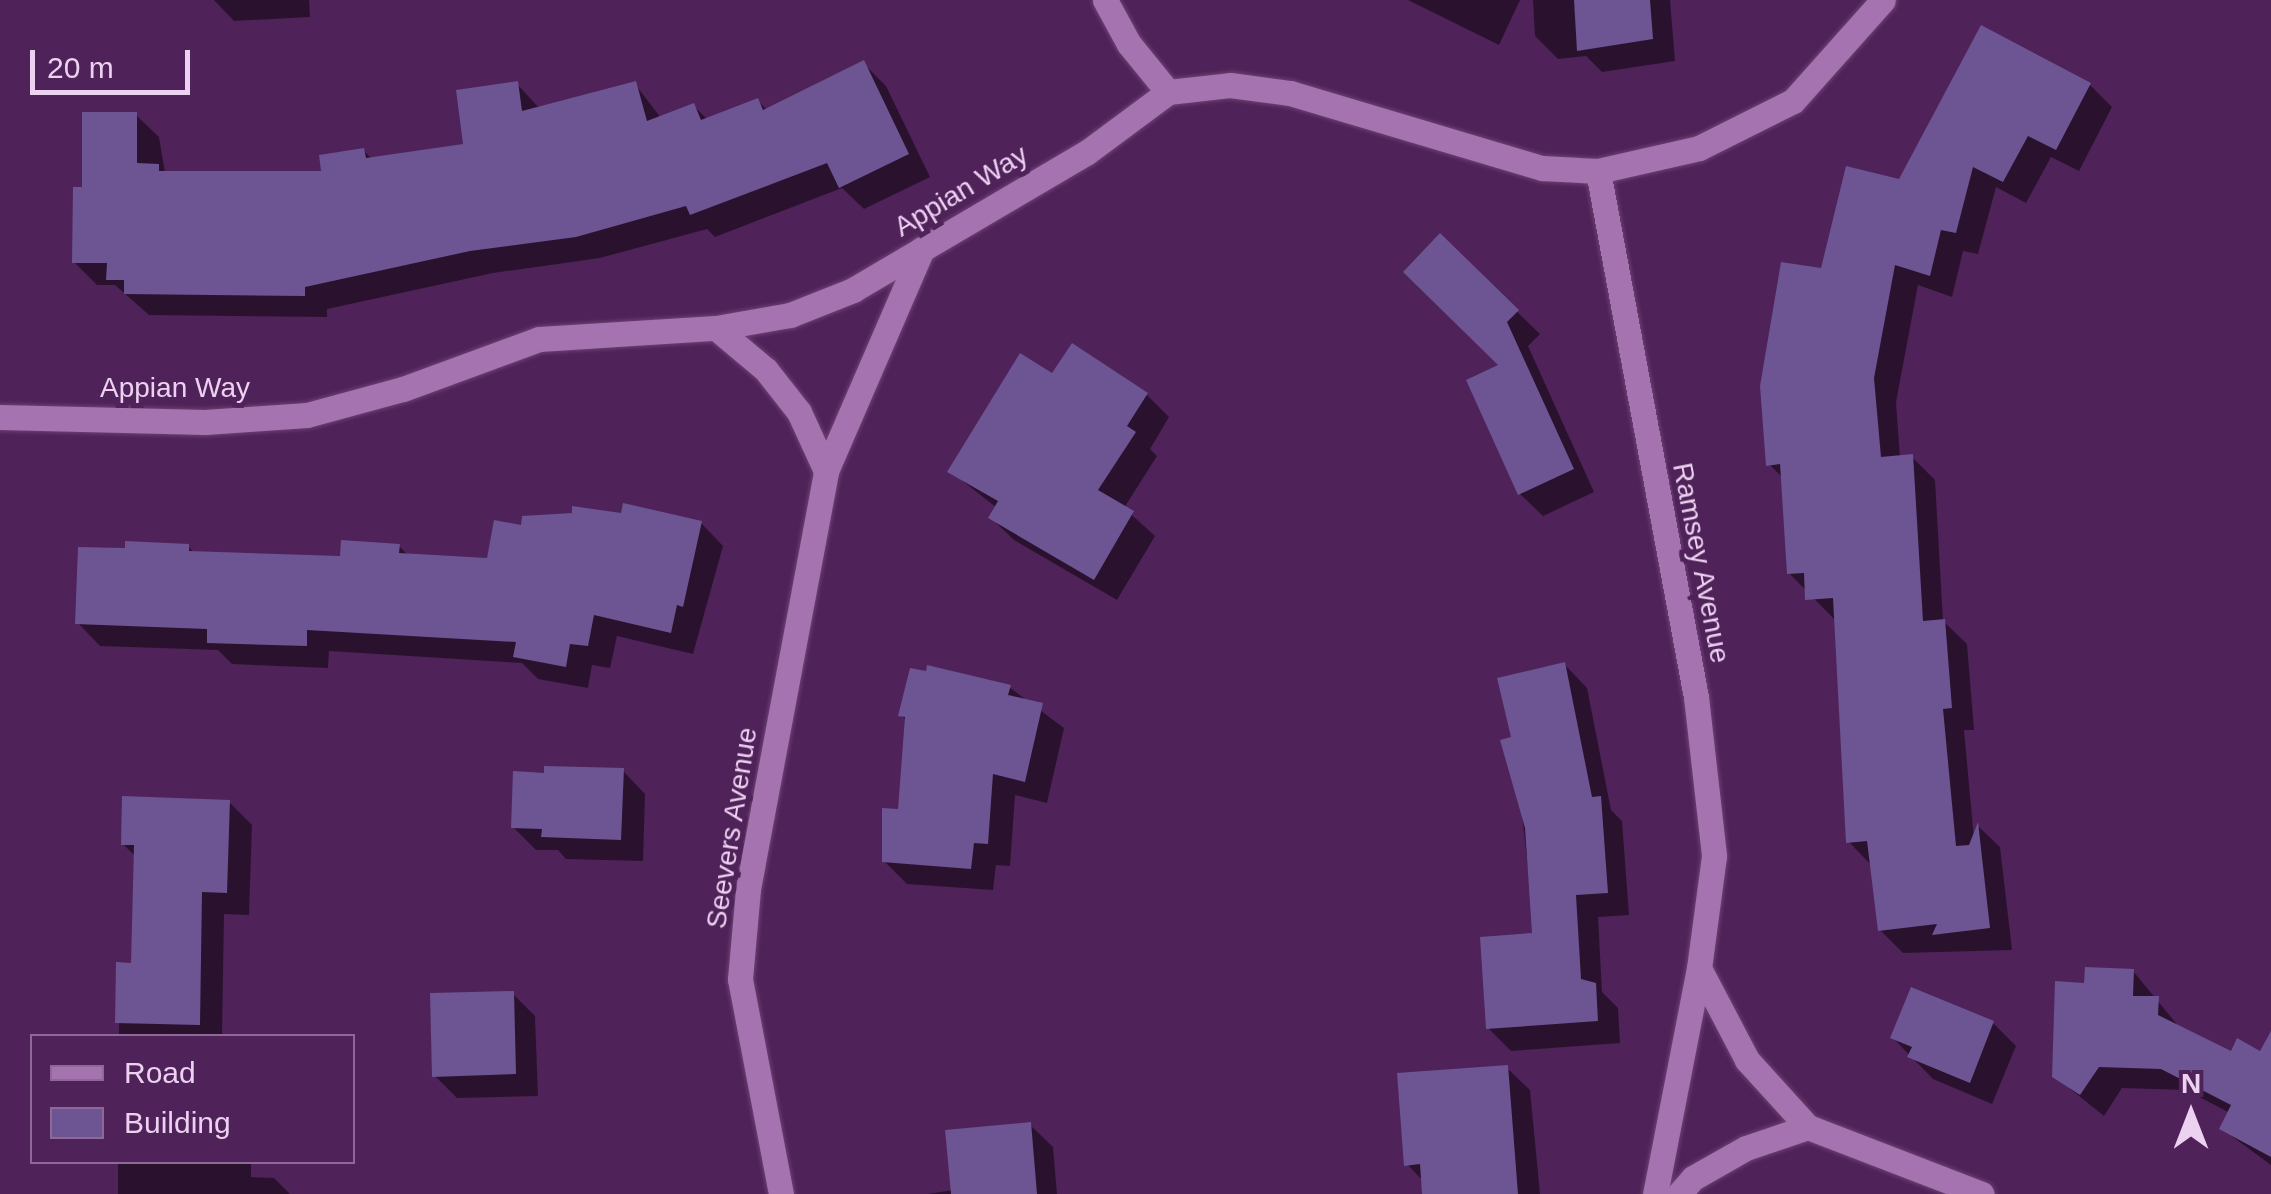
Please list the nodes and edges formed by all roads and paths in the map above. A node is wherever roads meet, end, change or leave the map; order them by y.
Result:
1 (1105, 0) edge
2 (1883, 0) edge
3 (1168, 92) junction
4 (1598, 171) junction
5 (922, 249) junction
6 (716, 328) junction
7 (0, 417) edge
8 (826, 471) junction
9 (1699, 968) junction
10 (1808, 1127) junction
11 (780, 1194) edge
12 (1655, 1194) edge
13 (1679, 1194) edge
14 (1982, 1194) edge

1 - 3 street
2 - 4 street
3 - 4 street
3 - 5 street, Appian Way
4 - 9 street, Ramsey Avenue
5 - 6 street, Appian Way
5 - 8 street, Seevers Avenue
6 - 7 street, Appian Way
6 - 8 street
8 - 11 street, Seevers Avenue
9 - 10 street
9 - 12 street, Ramsey Avenue
10 - 13 street
10 - 14 street

